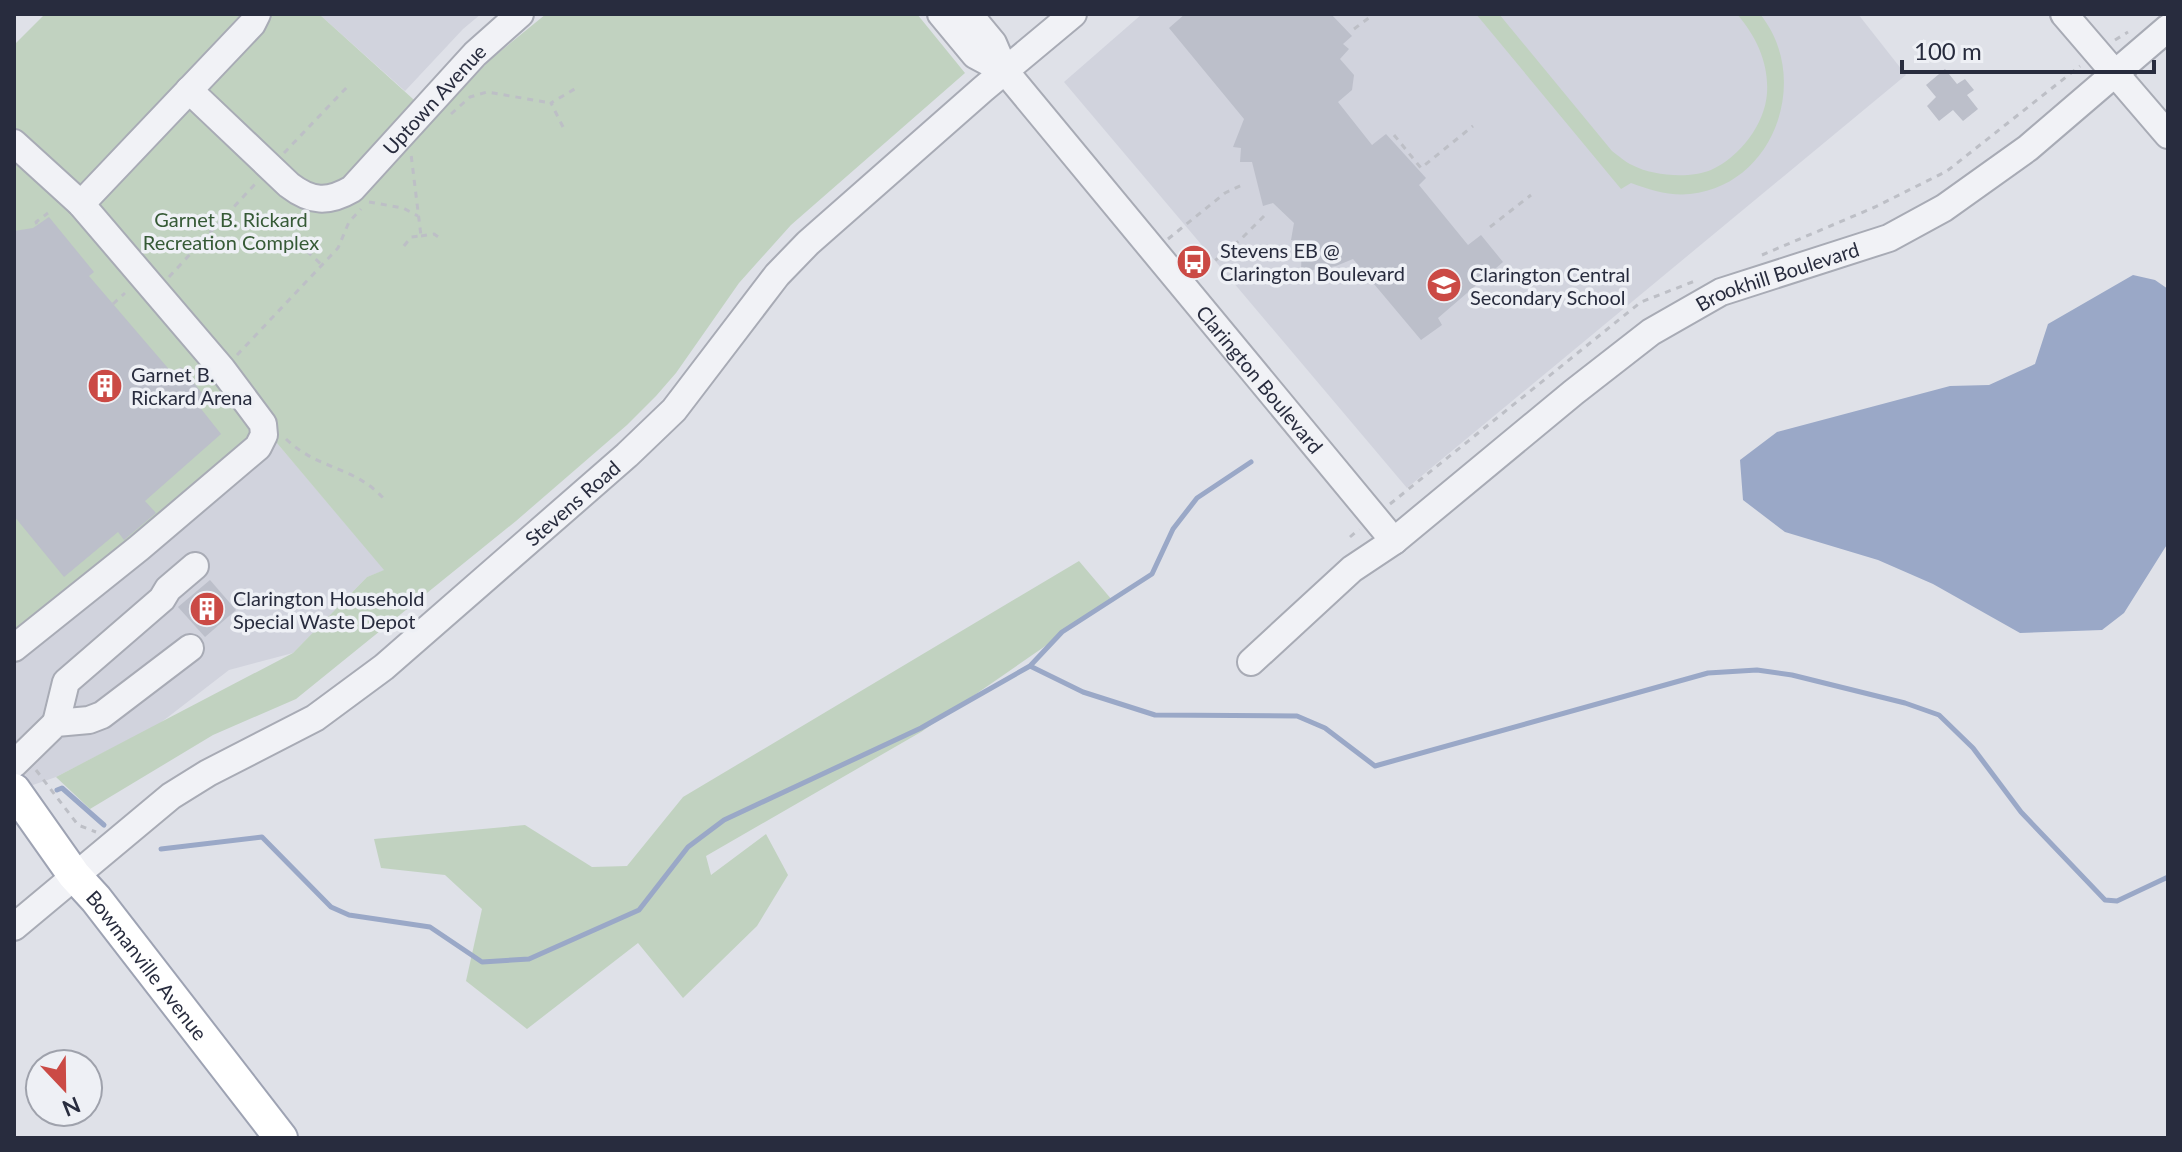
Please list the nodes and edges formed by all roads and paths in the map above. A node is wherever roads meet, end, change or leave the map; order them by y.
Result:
1 (257, 14) edge
2 (520, 14) edge
3 (941, 14) edge
4 (969, 14) edge
5 (1073, 14) edge
6 (1374, 14) edge
7 (2064, 14) edge
8 (2168, 28) edge
9 (1354, 29) dead end
10 (1005, 71) junction
11 (2114, 72) junction
12 (348, 86) dead end
13 (578, 87) dead end
14 (189, 90) junction
15 (551, 103) junction
16 (447, 118) dead end
17 (1473, 126) dead end
18 (563, 127) dead end
19 (1394, 135) dead end
20 (2168, 135) edge
21 (14, 143) edge
22 (418, 146) dead end
23 (411, 154) junction
24 (277, 161) dead end
25 (403, 164) dead end
26 (265, 174) dead end
27 (1244, 184) dead end
28 (365, 195) junction
29 (1531, 195) dead end
30 (81, 204) junction
31 (1268, 212) dead end
32 (48, 213) dead end
33 (418, 216) junction
34 (37, 224) dead end
35 (1490, 227) dead end
36 (421, 236) junction
37 (441, 239) dead end
38 (298, 243) dead end
39 (404, 246) dead end
40 (1153, 251) junction
41 (322, 265) junction
42 (1206, 268) dead end
43 (161, 285) dead end
44 (125, 293) dead end
45 (113, 304) dead end
46 (229, 363) dead end
47 (263, 424) junction
48 (384, 499) dead end
49 (1394, 541) junction
50 (195, 566) dead end
51 (14, 648) edge
52 (190, 648) dead end
53 (1251, 662) dead end
54 (56, 723) junction
55 (20, 773) edge
56 (96, 832) dead end
57 (74, 875) junction
58 (14, 927) edge
59 (281, 1138) edge

1 - 14 street
2 - 28 street, Uptown Avenue
3 - 10 street, Clarington Boulevard
4 - 10 street, Clarington Boulevard
5 - 10 street, Stevens Road
6 - 9 path
7 - 11 street
8 - 11 street, Brookhill Boulevard
10 - 40 street, Clarington Boulevard
10 - 57 street, Stevens Road
11 - 20 street
11 - 49 street, Brookhill Boulevard
12 - 24 path
13 - 15 path
14 - 28 street
14 - 30 street
15 - 16 path
15 - 18 path
17 - 19 path
21 - 30 street
22 - 23 path
23 - 25 path
23 - 33 path
26 - 43 path
27 - 40 path
28 - 33 path
28 - 41 path
29 - 35 path
30 - 47 street
31 - 42 path
32 - 34 path
33 - 36 path
36 - 37 path
36 - 39 path
38 - 41 path
40 - 49 street, Clarington Boulevard
41 - 46 path
44 - 45 path
47 - 48 path
47 - 51 street
49 - 53 street, Brookhill Boulevard
50 - 54 street
52 - 54 street
54 - 55 street
55 - 56 path
55 - 57 main road, Bowmanville Avenue
57 - 58 street, Stevens Road
57 - 59 main road, Bowmanville Avenue

